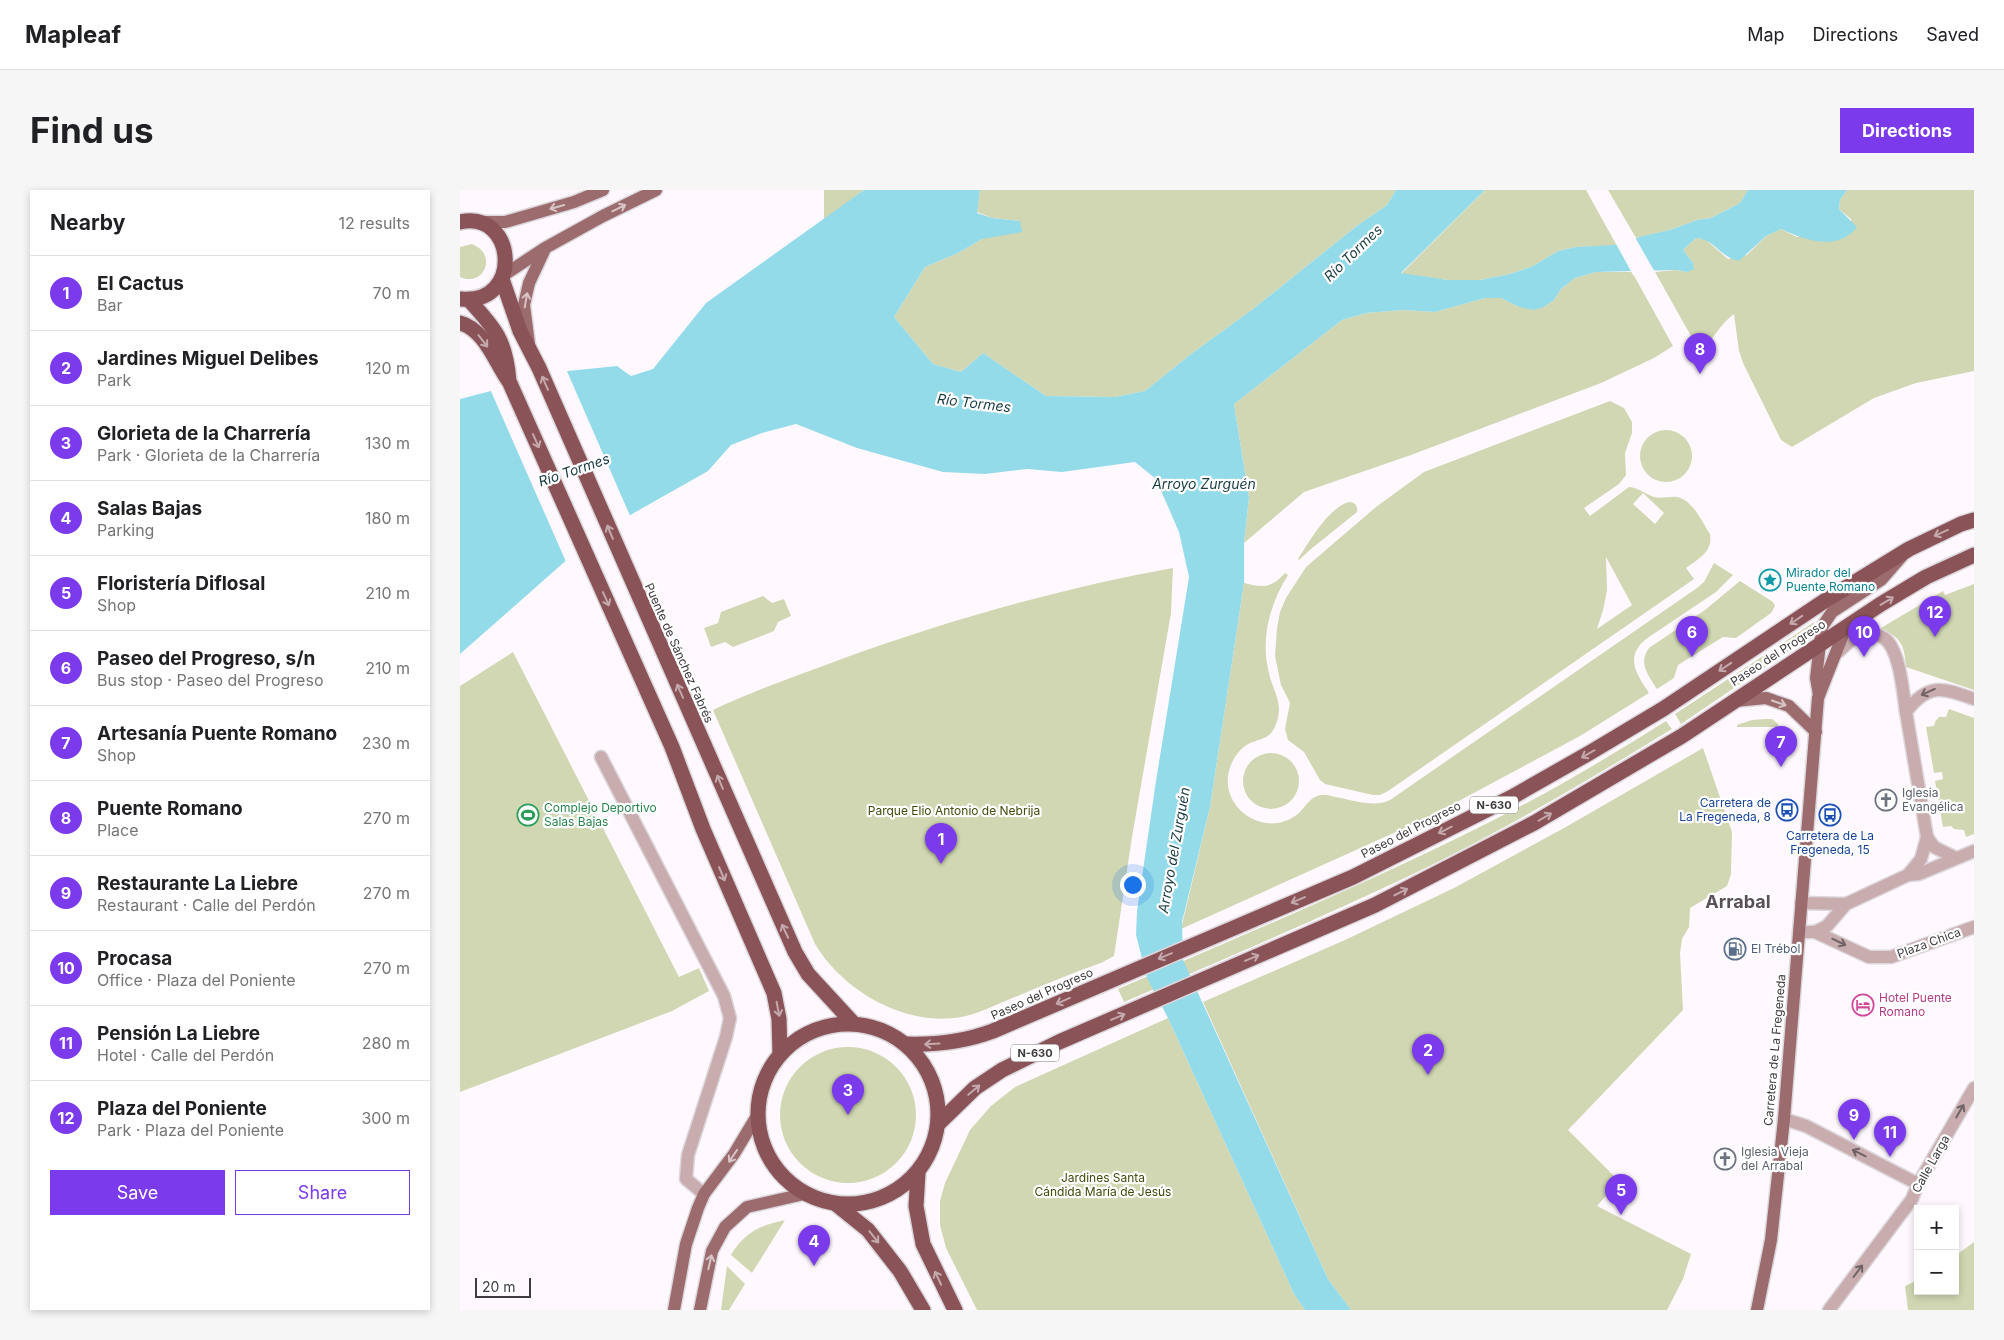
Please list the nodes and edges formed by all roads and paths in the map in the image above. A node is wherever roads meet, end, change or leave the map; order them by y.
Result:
1 (603, 190) edge
2 (656, 190) edge
3 (466, 220) edge
4 (545, 248) junction
5 (503, 277) junction
6 (464, 299) edge
7 (460, 323) edge
8 (531, 350) junction
9 (504, 366) junction
10 (1974, 520) edge
11 (1909, 549) junction
12 (1974, 555) edge
13 (1846, 627) junction
14 (1866, 632) junction
15 (1819, 645) junction
16 (1838, 652) junction
17 (1819, 695) junction
18 (1974, 698) edge
19 (1733, 701) junction
20 (1906, 712) junction
21 (1816, 732) junction
22 (601, 757) dead end
23 (1927, 837) junction
24 (1974, 850) edge
25 (1956, 858) junction
26 (1908, 875) junction
27 (1801, 904) junction
28 (1846, 904) junction
29 (1974, 927) edge
30 (1799, 932) junction
31 (1815, 932) junction
32 (854, 1024) junction
33 (905, 1044) junction
34 (780, 1054) junction
35 (1974, 1088) edge
36 (758, 1114) junction
37 (1784, 1119) junction
38 (938, 1124) junction
39 (918, 1173) junction
40 (1918, 1184) junction
41 (704, 1194) junction
42 (804, 1194) junction
43 (837, 1205) junction
44 (674, 1310) edge
45 (700, 1310) edge
46 (923, 1310) edge
47 (955, 1310) edge
48 (1757, 1310) edge
49 (1829, 1310) edge

1 -> 3 main road
4 -> 2 main road
3 - 5 highway, Puente de Sánchez Fabrés
4 - 5 main road
8 -> 4 main road
5 - 6 highway
5 - 8 highway, Puente de Sánchez Fabrés
6 - 9 highway
7 -> 9 highway
32 -> 8 highway, Puente de Sánchez Fabrés
9 -> 34 highway
10 -> 11 highway, Paseo del Progreso / N-630
11 - 15 main road, Carretera de La Fregeneda
11 -> 33 highway, Paseo del Progreso / N-630
13 -> 12 highway, Paseo del Progreso / N-630
13 - 14 street
13 - 15 highway, Paseo del Progreso / N-630
13 - 16 main road, Carretera de La Fregeneda
14 - 16 street
14 - 20 street
15 - 17 main road, Carretera de La Fregeneda
15 - 19 highway, Paseo del Progreso / N-630
16 - 17 main road, Carretera de La Fregeneda
17 - 21 main road, Carretera de La Fregeneda
18 -> 20 street
19 -> 21 main road
38 -> 19 highway, Paseo del Progreso / N-630
20 - 23 street
21 - 27 main road, Carretera de La Fregeneda
22 - 41 street
23 - 25 street
23 - 26 street
24 - 25 street
25 - 26 street
26 - 28 street
27 - 28 street
27 - 30 main road, Carretera de La Fregeneda
28 - 31 street
31 -> 29 street, Plaza Chica
30 - 31 street, Plaza Chica
30 - 37 main road, Carretera de La Fregeneda
32 - 33 highway
32 - 34 highway
33 - 38 highway
34 - 36 highway
40 -> 35 street, Calle Larga
36 -> 41 main road
36 - 42 highway
40 -> 37 street
37 - 48 main road, Carretera de La Fregeneda
38 - 39 highway
39 - 43 highway
47 -> 39 highway
49 -> 40 street, Calle Larga
41 - 44 main road
42 - 43 highway
45 -> 42 main road
43 -> 46 highway

